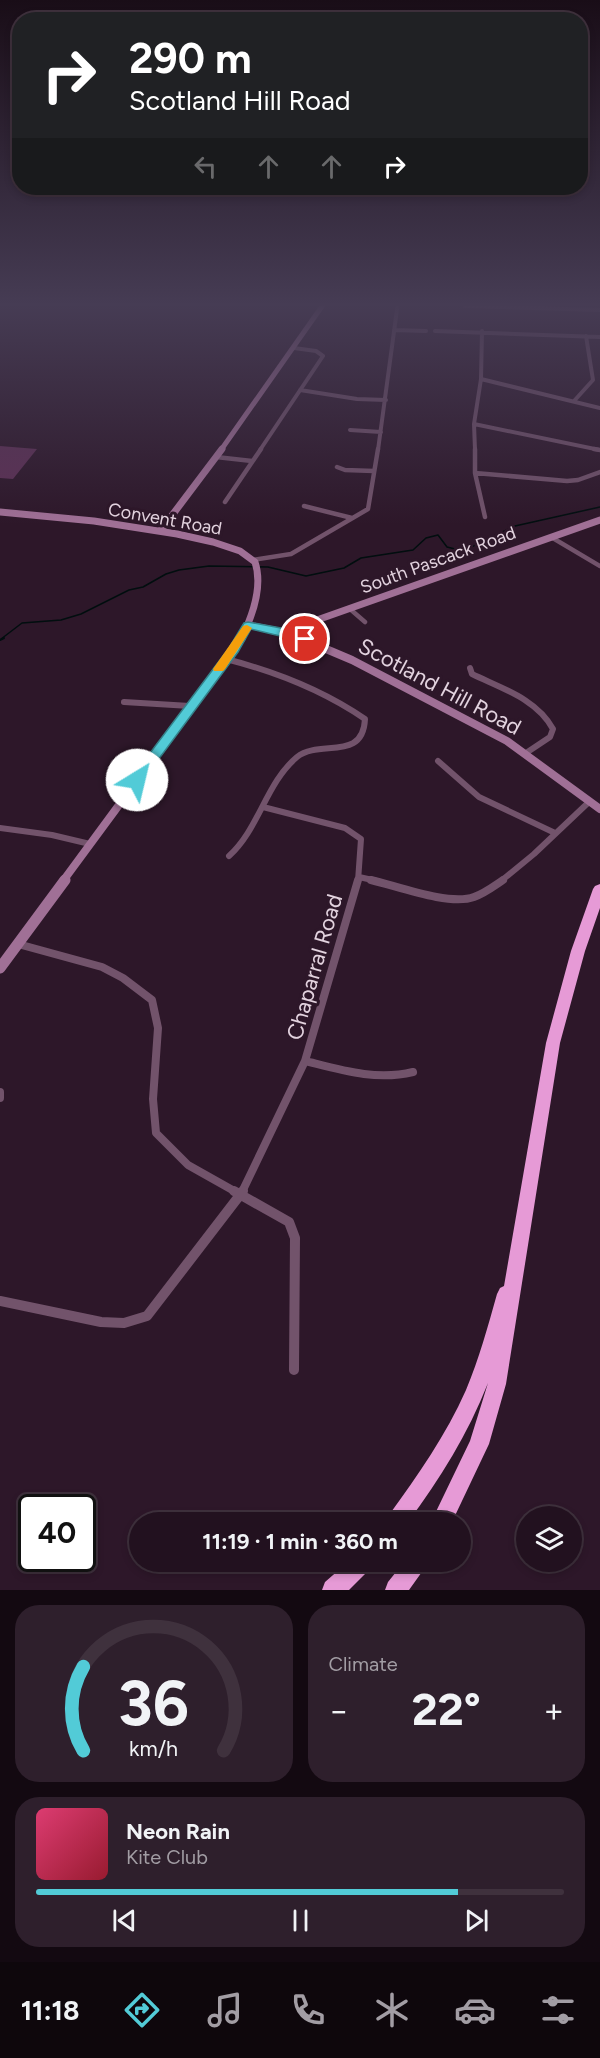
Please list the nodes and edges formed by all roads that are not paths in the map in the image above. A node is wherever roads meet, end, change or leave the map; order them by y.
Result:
1 (274, 376) edge
2 (309, 376) edge
3 (389, 376) edge
4 (592, 376) edge
5 (482, 378) joint
6 (300, 390) junction
7 (386, 400) junction
8 (573, 401) junction
9 (600, 408) edge
10 (474, 424) junction
11 (350, 430) dead end
12 (381, 432) junction
13 (600, 450) edge
14 (216, 457) junction
15 (252, 461) junction
16 (337, 467) dead end
17 (374, 471) junction
18 (600, 472) edge
19 (475, 473) junction
20 (225, 502) dead end
21 (304, 506) dead end
22 (0, 512) edge
23 (485, 517) dead end
24 (352, 518) junction
25 (600, 520) edge
26 (161, 530) junction
27 (550, 537) junction
28 (254, 561) junction
29 (600, 566) edge
30 (350, 609) junction
31 (365, 622) dead end
32 (248, 625) junction
33 (289, 633) junction
34 (226, 659) junction
35 (470, 668) dead end
36 (124, 702) dead end
37 (190, 706) junction
38 (526, 753) junction
39 (438, 761) dead end
40 (590, 801) junction
41 (263, 807) junction
42 (600, 809) edge
43 (0, 828) edge
44 (555, 833) junction
45 (90, 844) junction
46 (229, 856) dead end
47 (359, 877) junction
48 (600, 889) edge
49 (17, 944) junction
50 (0, 968) edge
51 (305, 1061) junction
52 (413, 1072) dead end
53 (0, 1092) edge
54 (0, 1098) edge
55 (241, 1194) junction
56 (519, 1249) junction
57 (0, 1301) edge
58 (294, 1370) dead end
59 (403, 1512) edge
60 (446, 1512) edge
61 (352, 1572) edge
62 (410, 1572) edge
63 (333, 1590) edge
64 (396, 1590) edge

1 - 14 street
2 - 6 street
3 - 7 street
4 - 8 street
5 - 8 street
5 - 10 street
6 - 7 street
6 - 15 street
7 - 12 street
8 - 9 street
10 - 13 street
10 - 19 street
11 - 12 street
12 - 17 street
14 - 15 street
14 - 26 street
15 - 20 street
16 - 17 street
17 - 24 street
18 - 19 street
19 - 23 street
21 - 24 street
22 - 26 street, Convent Road
24 - 28 street
25 - 27 street, South Pascack Road
26 - 28 street, Convent Road
27 - 29 street
27 - 30 street, South Pascack Road
28 - 32 street
30 - 31 street
30 - 33 street, South Pascack Road
32 - 33 street, Scotland Hill Road
32 - 34 street
33 - 38 street, Scotland Hill Road
34 - 37 street
34 - 41 street
35 - 38 street
36 - 37 street
37 - 45 street
38 - 40 street, Scotland Hill Road
39 - 44 street
40 - 42 street, Scotland Hill Road
40 - 44 street
41 - 46 street
41 - 47 street, Chaparral Road
43 - 45 street
44 - 47 street
45 - 49 street
47 - 51 street, Chaparral Road
48 - 56 highway
49 - 50 street
49 - 55 street
51 - 52 street
51 - 55 street, Chaparral Road
53 - 54 street
55 - 57 street, Chaparral Road
55 - 58 street
56 - 59 highway
56 - 60 highway
61 - 63 highway
62 - 64 highway

